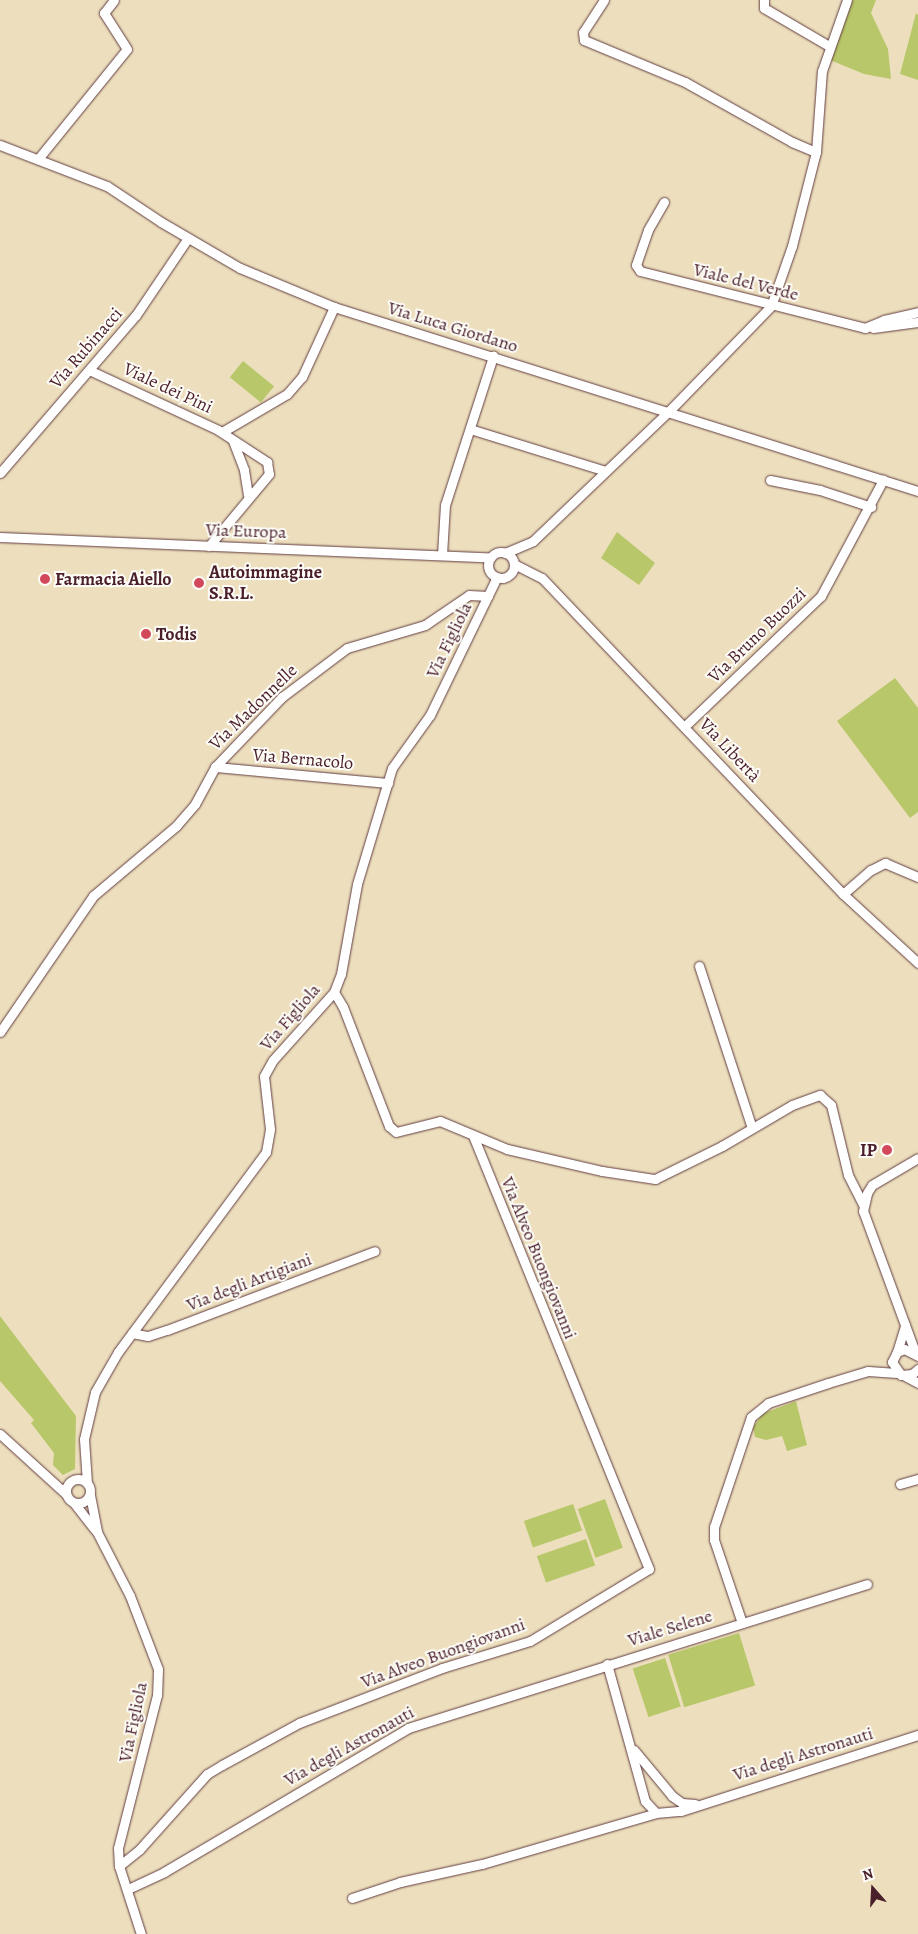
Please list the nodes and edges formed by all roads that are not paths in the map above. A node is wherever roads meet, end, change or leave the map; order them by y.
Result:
1 (114, 0) edge
2 (604, 0) edge
3 (764, 0) edge
4 (847, 0) edge
5 (829, 46) junction
6 (0, 145) edge
7 (816, 152) junction
8 (38, 159) junction
9 (664, 202) dead end
10 (188, 238) junction
11 (771, 306) junction
12 (334, 307) junction
13 (918, 312) edge
14 (918, 322) edge
15 (865, 328) junction
16 (493, 356) junction
17 (89, 370) junction
18 (669, 411) junction
19 (470, 429) junction
20 (222, 432) junction
21 (232, 438) junction
22 (606, 472) junction
23 (0, 473) edge
24 (770, 480) dead end
25 (883, 480) junction
26 (918, 491) edge
27 (248, 496) junction
28 (871, 507) junction
29 (0, 537) edge
30 (208, 546) junction
31 (505, 553) junction
32 (442, 555) junction
33 (491, 558) junction
34 (514, 564) junction
35 (497, 577) junction
36 (488, 596) junction
37 (685, 726) junction
38 (215, 767) junction
39 (388, 783) junction
40 (918, 877) edge
41 (843, 894) junction
42 (918, 963) edge
43 (698, 966) dead end
44 (334, 992) junction
45 (0, 1032) edge
46 (752, 1128) junction
47 (473, 1136) junction
48 (918, 1158) edge
49 (863, 1204) junction
50 (375, 1251) dead end
51 (905, 1325) junction
52 (132, 1333) junction
53 (916, 1354) edge
54 (895, 1355) junction
55 (918, 1369) edge
56 (868, 1371) junction
57 (901, 1375) junction
58 (918, 1383) edge
59 (0, 1434) edge
60 (84, 1466) junction
61 (918, 1479) edge
62 (55, 1481) junction
63 (72, 1481) junction
64 (87, 1483) junction
65 (900, 1484) dead end
66 (66, 1494) junction
67 (90, 1495) junction
68 (73, 1503) junction
69 (97, 1532) junction
70 (867, 1584) dead end
71 (742, 1622) junction
72 (607, 1664) junction
73 (918, 1735) edge
74 (631, 1744) junction
75 (697, 1804) junction
76 (656, 1814) junction
77 (119, 1866) junction
78 (128, 1889) junction
79 (352, 1898) dead end
80 (141, 1934) edge

1 - 8 street
2 - 7 street
3 - 5 street
4 - 5 street
5 - 7 street
6 - 8 street, Via Luca Giordano
7 - 11 street
8 - 10 street, Via Luca Giordano
9 - 11 street, Viale del Verde
10 - 12 street, Via Luca Giordano
10 - 17 street, Via Rubinacci
11 - 15 street, Viale del Verde
11 - 18 street
12 - 16 street, Via Luca Giordano
12 - 20 street
13 - 15 street, Viale del Verde
14 - 15 street
16 - 18 street, Via Luca Giordano
16 - 19 street
17 - 20 street, Viale dei Pini
17 - 23 street, Via Rubinacci
18 - 22 street
18 - 25 street, Via Luca Giordano
19 - 22 street
19 - 32 street
20 - 21 street, Viale dei Pini
21 - 27 street
21 - 27 street, Viale dei Pini
22 - 31 street
24 - 28 street
25 - 26 street, Via Luca Giordano
25 - 28 street, Via Bruno Buozzi
27 - 30 street, Viale dei Pini
28 - 37 street, Via Bruno Buozzi
29 - 30 street, Via Europa
30 - 32 street, Via Europa
31 - 33 street
31 - 34 street
32 - 33 street, Via Europa
33 - 35 street
34 - 35 street
34 - 37 street, Via Libertà
35 - 36 street, Via Figliola
36 - 38 street, Via Madonnelle
36 - 39 street, Via Figliola
37 - 41 street, Via Libertà
38 - 39 street, Via Bernacolo
38 - 45 street, Via Madonnelle
39 - 44 street, Via Figliola
40 - 41 street
41 - 42 street, Via Libertà
43 - 46 street
44 - 47 street
44 - 52 street, Via Figliola
46 - 47 street
46 - 49 street
47 - 77 street, Via Alveo Buongiovanni
48 - 49 street
49 - 51 street
50 - 52 street, Via degli Artigiani
51 - 53 street
51 - 54 street
52 - 60 street, Via Figliola
53 - 54 street
54 - 56 street
54 - 57 street
55 - 57 street
56 - 57 street
56 - 71 street
57 - 58 street
59 - 62 street
60 - 63 street
60 - 64 street, Via Figliola
61 - 65 street
62 - 63 street
62 - 66 street
63 - 64 street
63 - 66 street
64 - 67 street
66 - 68 street
67 - 68 street
67 - 69 street, Via Figliola
68 - 69 street
69 - 77 street, Via Figliola
70 - 71 street, Viale Selene
71 - 72 street, Viale Selene
72 - 74 street
72 - 78 street, Via degli Astronauti
73 - 75 street, Via degli Astronauti
74 - 75 street
74 - 76 street
75 - 76 street, Via degli Astronauti
76 - 79 street, Via degli Astronauti
77 - 78 street, Via Figliola
78 - 80 street, Via Figliola

